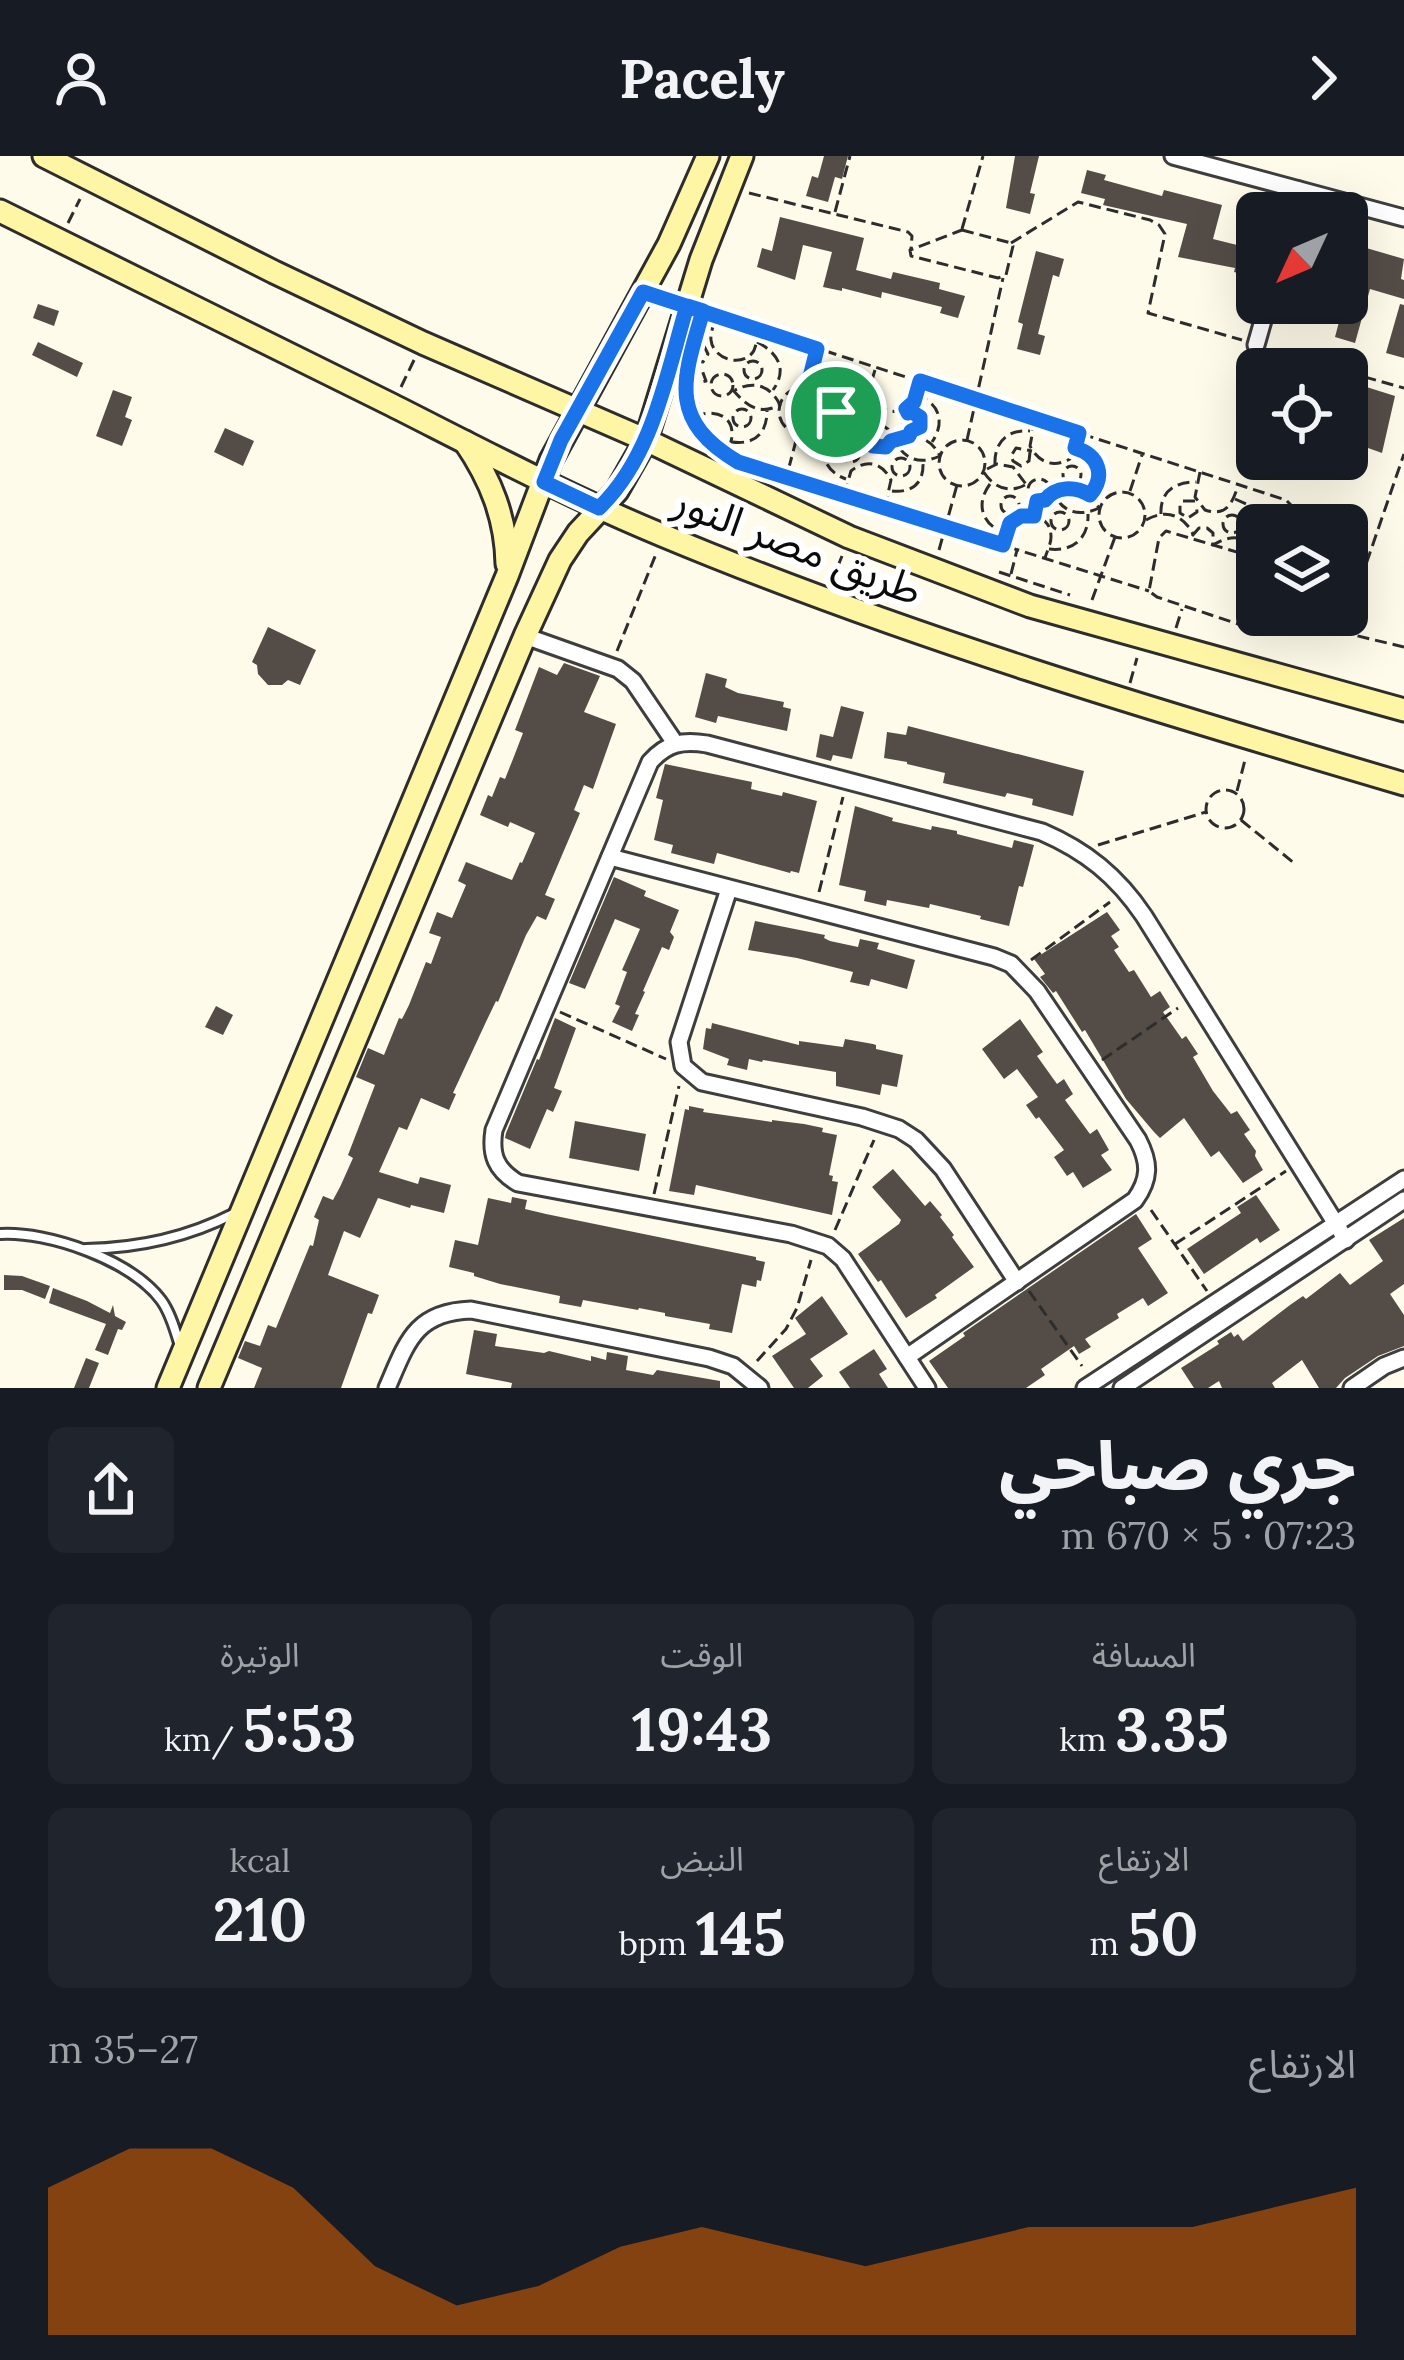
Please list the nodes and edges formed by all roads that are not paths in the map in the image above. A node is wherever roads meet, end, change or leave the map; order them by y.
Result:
1 (44, 156) edge
2 (708, 156) edge
3 (742, 156) edge
4 (1173, 156) edge
5 (1299, 190) joint
6 (0, 211) edge
7 (1404, 218) edge
8 (1262, 324) edge
9 (1256, 345) dead end
10 (578, 412) junction
11 (646, 440) junction
12 (465, 442) junction
13 (544, 482) junction
14 (599, 508) junction
15 (507, 576) junction
16 (525, 636) junction
17 (1404, 710) edge
18 (675, 742) junction
19 (1404, 784) edge
20 (610, 857) junction
21 (729, 890) junction
22 (1404, 1179) edge
23 (1404, 1200) edge
24 (243, 1208) junction
25 (1335, 1223) junction
26 (0, 1234) edge
27 (1346, 1240) junction
28 (85, 1249) junction
29 (1018, 1281) junction
30 (182, 1357) junction
31 (907, 1357) junction
32 (1404, 1358) edge
33 (1089, 1385) edge
34 (169, 1388) edge
35 (209, 1388) edge
36 (387, 1388) edge
37 (760, 1388) edge
38 (927, 1388) edge
39 (1122, 1388) edge
40 (1352, 1388) edge

1 - 10 street, طريق مصر النور
2 - 10 street
3 - 11 street
4 - 5 street
5 - 7 street
6 - 12 street, طريق مصر النور
8 - 9 street
10 - 11 street, طريق مصر النور
10 - 13 street
11 - 14 street
11 - 17 street, طريق مصر النور
12 - 13 street, طريق مصر النور
12 - 15 street
13 - 14 street, طريق مصر النور
13 - 15 street
14 - 16 street
14 - 19 street, طريق مصر النور
15 - 24 street
16 - 18 street
16 - 35 street
18 - 20 street
18 - 25 street
20 - 21 street
20 - 31 street
21 - 29 street
21 - 29 street
22 - 25 street
23 - 27 street
24 - 28 lane
24 - 30 street
25 - 27 street
25 - 33 street
26 - 28 lane
27 - 39 street
28 - 30 lane
29 - 31 street
30 - 34 street
31 - 38 street
32 - 40 street
36 - 37 street

